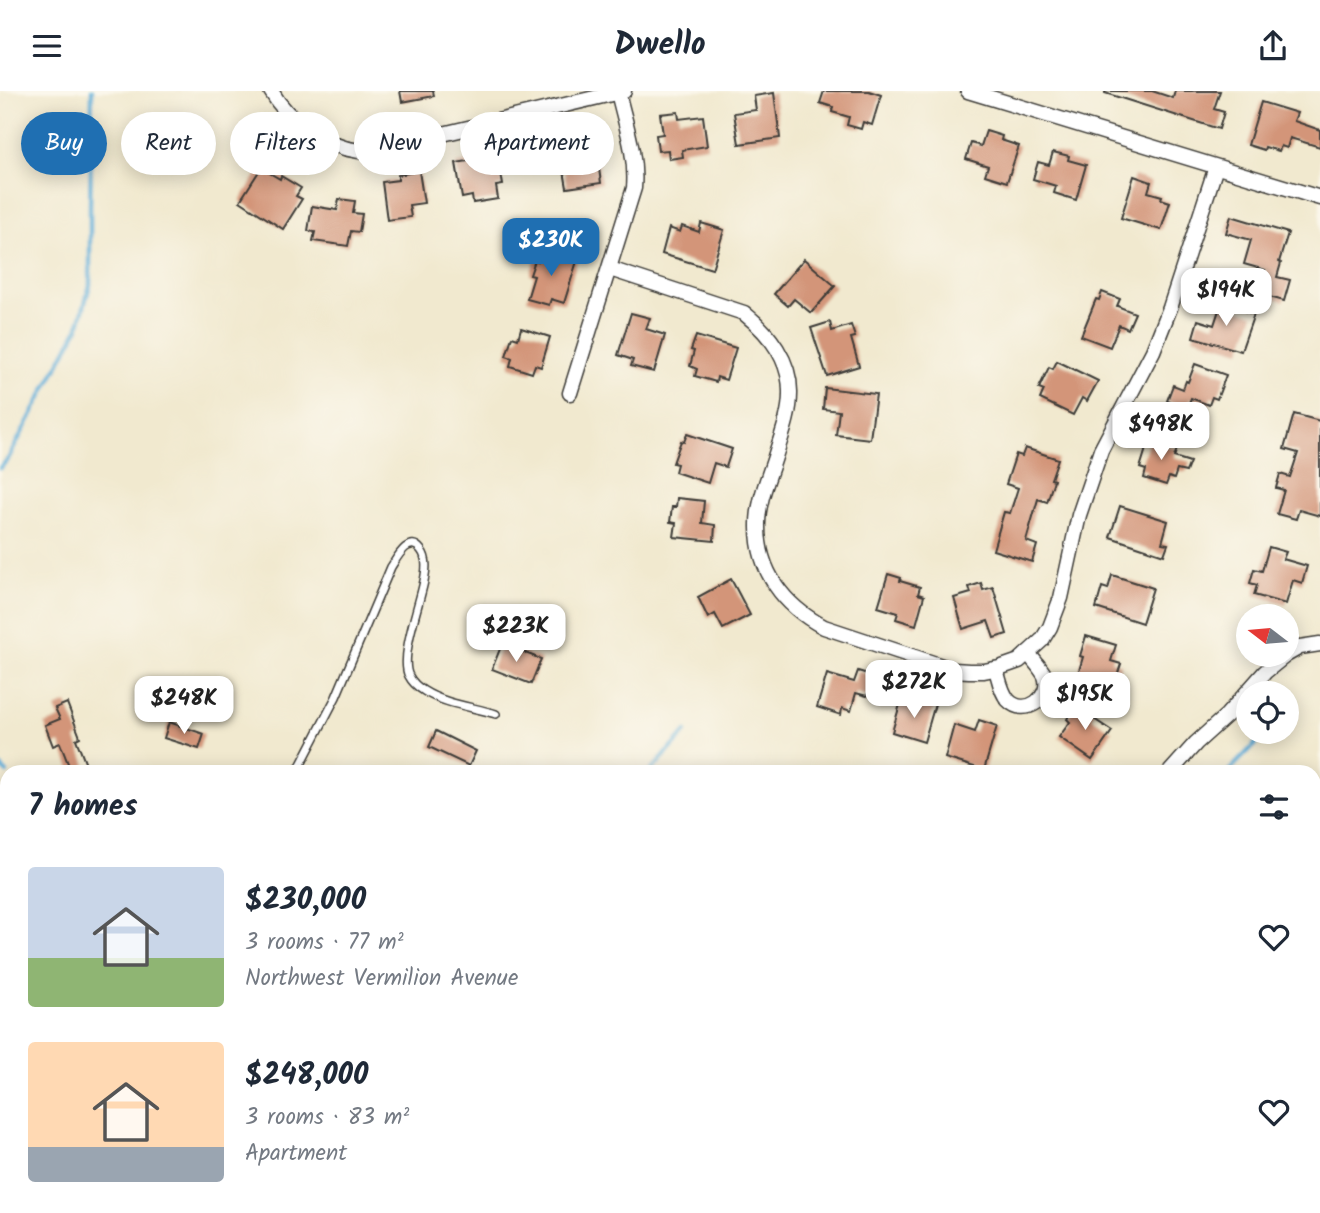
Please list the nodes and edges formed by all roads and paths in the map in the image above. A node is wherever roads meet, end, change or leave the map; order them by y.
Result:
1 (271, 91) edge
2 (968, 91) edge
3 (621, 92) edge
4 (1216, 167) junction
5 (1320, 198) edge
6 (610, 269) junction
7 (570, 393) dead end
8 (1320, 644) edge
9 (1028, 653) junction
10 (996, 669) junction
11 (496, 714) dead end
12 (301, 765) edge
13 (1176, 765) edge

1 - 3 street
2 - 4 street
3 - 6 street
4 - 5 street
4 - 9 street
6 - 7 street
6 - 10 street
8 - 13 street
9 - 10 street
9 - 10 street
11 - 12 lane

